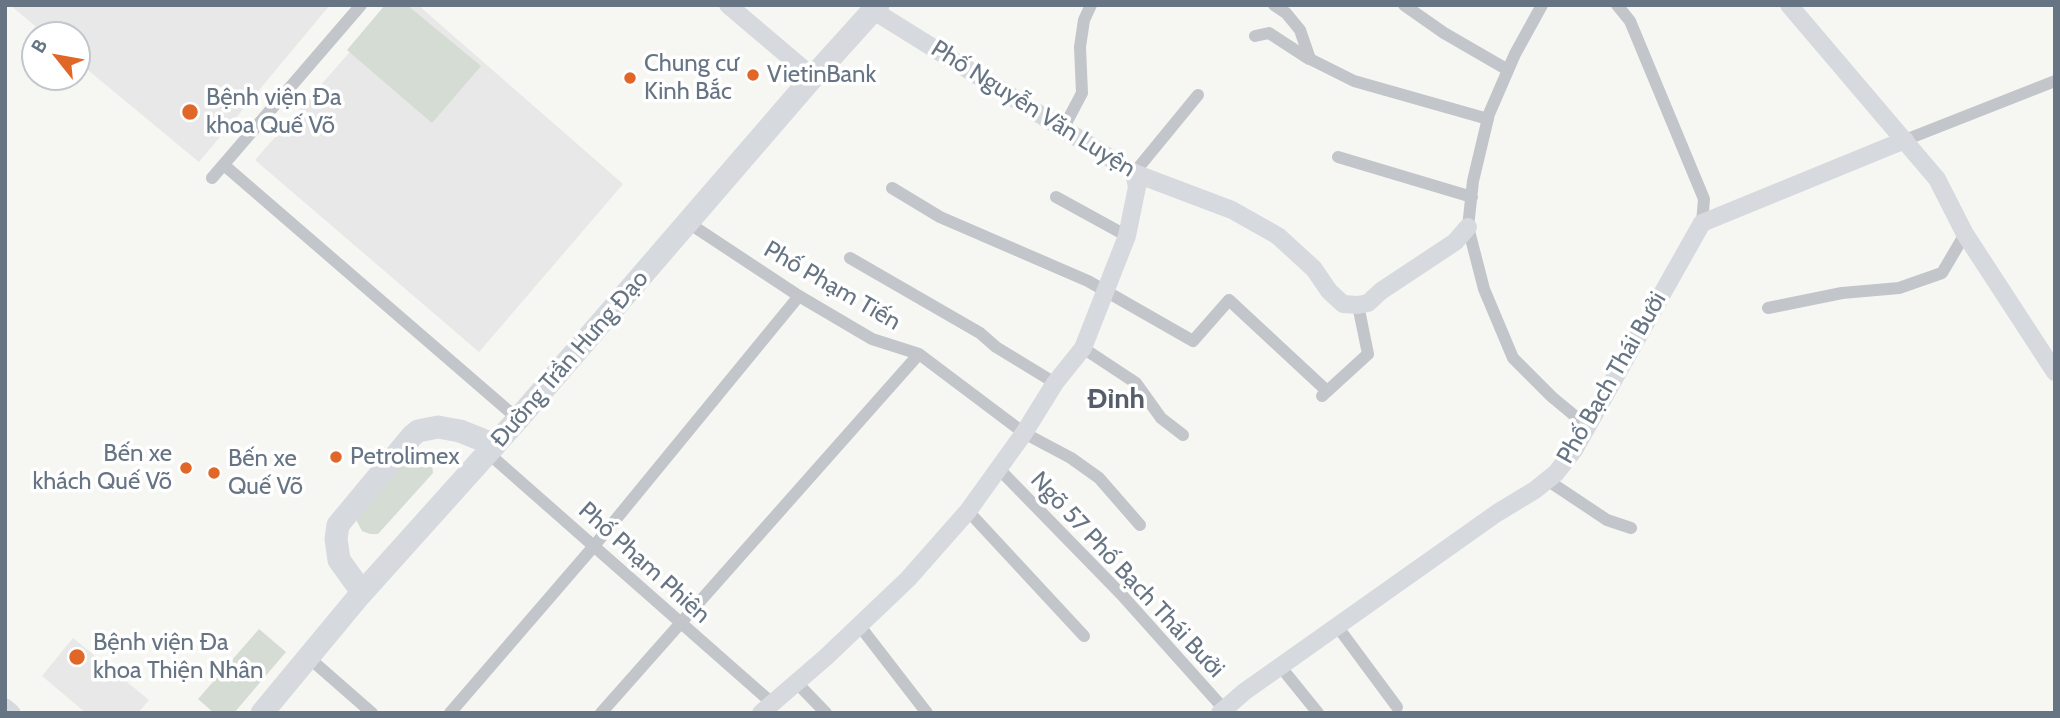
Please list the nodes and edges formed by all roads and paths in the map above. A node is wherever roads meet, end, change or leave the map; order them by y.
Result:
1 (361, 5) edge
2 (728, 5) edge
3 (1091, 5) edge
4 (1274, 5) edge
5 (1404, 5) edge
6 (1542, 5) edge
7 (1617, 5) edge
8 (1789, 5) edge
9 (876, 8) edge
10 (1255, 36) dead end
11 (1310, 59) junction
12 (1508, 70) junction
13 (813, 77) junction
14 (2055, 81) edge
15 (1198, 94) dead end
16 (1488, 119) junction
17 (1063, 129) junction
18 (1905, 140) junction
19 (1338, 157) dead end
20 (224, 165) junction
21 (1134, 173) junction
22 (212, 178) dead end
23 (891, 188) dead end
24 (1056, 197) dead end
25 (1472, 197) junction
26 (687, 222) junction
27 (1702, 223) junction
28 (1468, 227) junction
29 (1965, 234) junction
30 (1127, 236) junction
31 (850, 258) dead end
32 (1105, 290) junction
33 (799, 296) junction
34 (1358, 305) junction
35 (1768, 308) dead end
36 (1083, 348) junction
37 (919, 354) junction
38 (2055, 372) edge
39 (1055, 383) junction
40 (518, 419) junction
41 (1587, 426) junction
42 (1024, 433) junction
43 (1183, 435) dead end
44 (491, 449) junction
45 (999, 469) junction
46 (1547, 480) junction
47 (968, 511) junction
48 (1140, 525) dead end
49 (1631, 528) dead end
50 (594, 547) junction
51 (362, 592) junction
52 (680, 623) junction
53 (859, 625) junction
54 (1337, 626) junction
55 (1084, 636) dead end
56 (308, 657) junction
57 (1280, 666) junction
58 (796, 682) junction
59 (1397, 707) dead end
60 (5, 708) edge
61 (766, 708) edge
62 (1222, 711) edge
63 (11, 713) edge
64 (262, 713) edge
65 (372, 713) edge
66 (450, 713) edge
67 (601, 713) edge
68 (827, 713) edge
69 (928, 713) edge
70 (1318, 713) edge

1 - 20 street
2 - 13 street
3 - 17 street
4 - 11 street
5 - 12 street
6 - 12 street
7 - 27 street
8 - 18 street
9 - 13 highway, Đường Trần Hưng Đạo
9 - 17 street, Phố Nguyễn Văn Luyện
10 - 11 street
11 - 16 street
12 - 16 street
13 - 26 highway, Đường Trần Hưng Đạo
14 - 18 street
15 - 21 street
16 - 25 street
17 - 21 street, Phố Nguyễn Văn Luyện
18 - 27 street
18 - 29 street
19 - 25 street
20 - 22 street
20 - 40 street
21 - 30 street
21 - 34 street, Phố Nguyễn Văn Luyện
23 - 32 street
24 - 30 street
25 - 28 street
26 - 33 street, Phố Phạm Tiến
26 - 40 highway, Đường Trần Hưng Đạo
27 - 41 street, Phố Bạch Thái Bưởi
28 - 34 street
28 - 41 street
29 - 35 street
29 - 38 street
30 - 32 street
31 - 39 street
32 - 34 street
32 - 36 street
33 - 37 street, Phố Phạm Tiến
33 - 50 street
36 - 39 street
36 - 43 street
37 - 42 street, Phố Phạm Tiến
37 - 52 street
39 - 42 street
40 - 44 highway, Đường Trần Hưng Đạo
41 - 46 street, Phố Bạch Thái Bưởi
42 - 45 street
42 - 48 street, Phố Phạm Tiến
44 - 50 street, Phố Phạm Phiên
44 - 51 highway, Đường Trần Hưng Đạo
44 - 51 highway
45 - 47 street
45 - 62 street, Ngõ 57 Phố Bạch Thái Bưởi
46 - 49 street
46 - 54 street, Phố Bạch Thái Bưởi
47 - 53 street
47 - 55 street
50 - 52 street, Phố Phạm Phiên
50 - 66 street
51 - 56 highway, Đường Trần Hưng Đạo
52 - 61 street, Phố Phạm Phiên
52 - 67 street
53 - 58 street
53 - 69 street
54 - 57 street, Phố Bạch Thái Bưởi
54 - 59 street
56 - 64 highway, Đường Trần Hưng Đạo
56 - 65 street
57 - 62 street, Phố Bạch Thái Bưởi
57 - 70 street
58 - 61 street
58 - 68 street
60 - 63 main road

